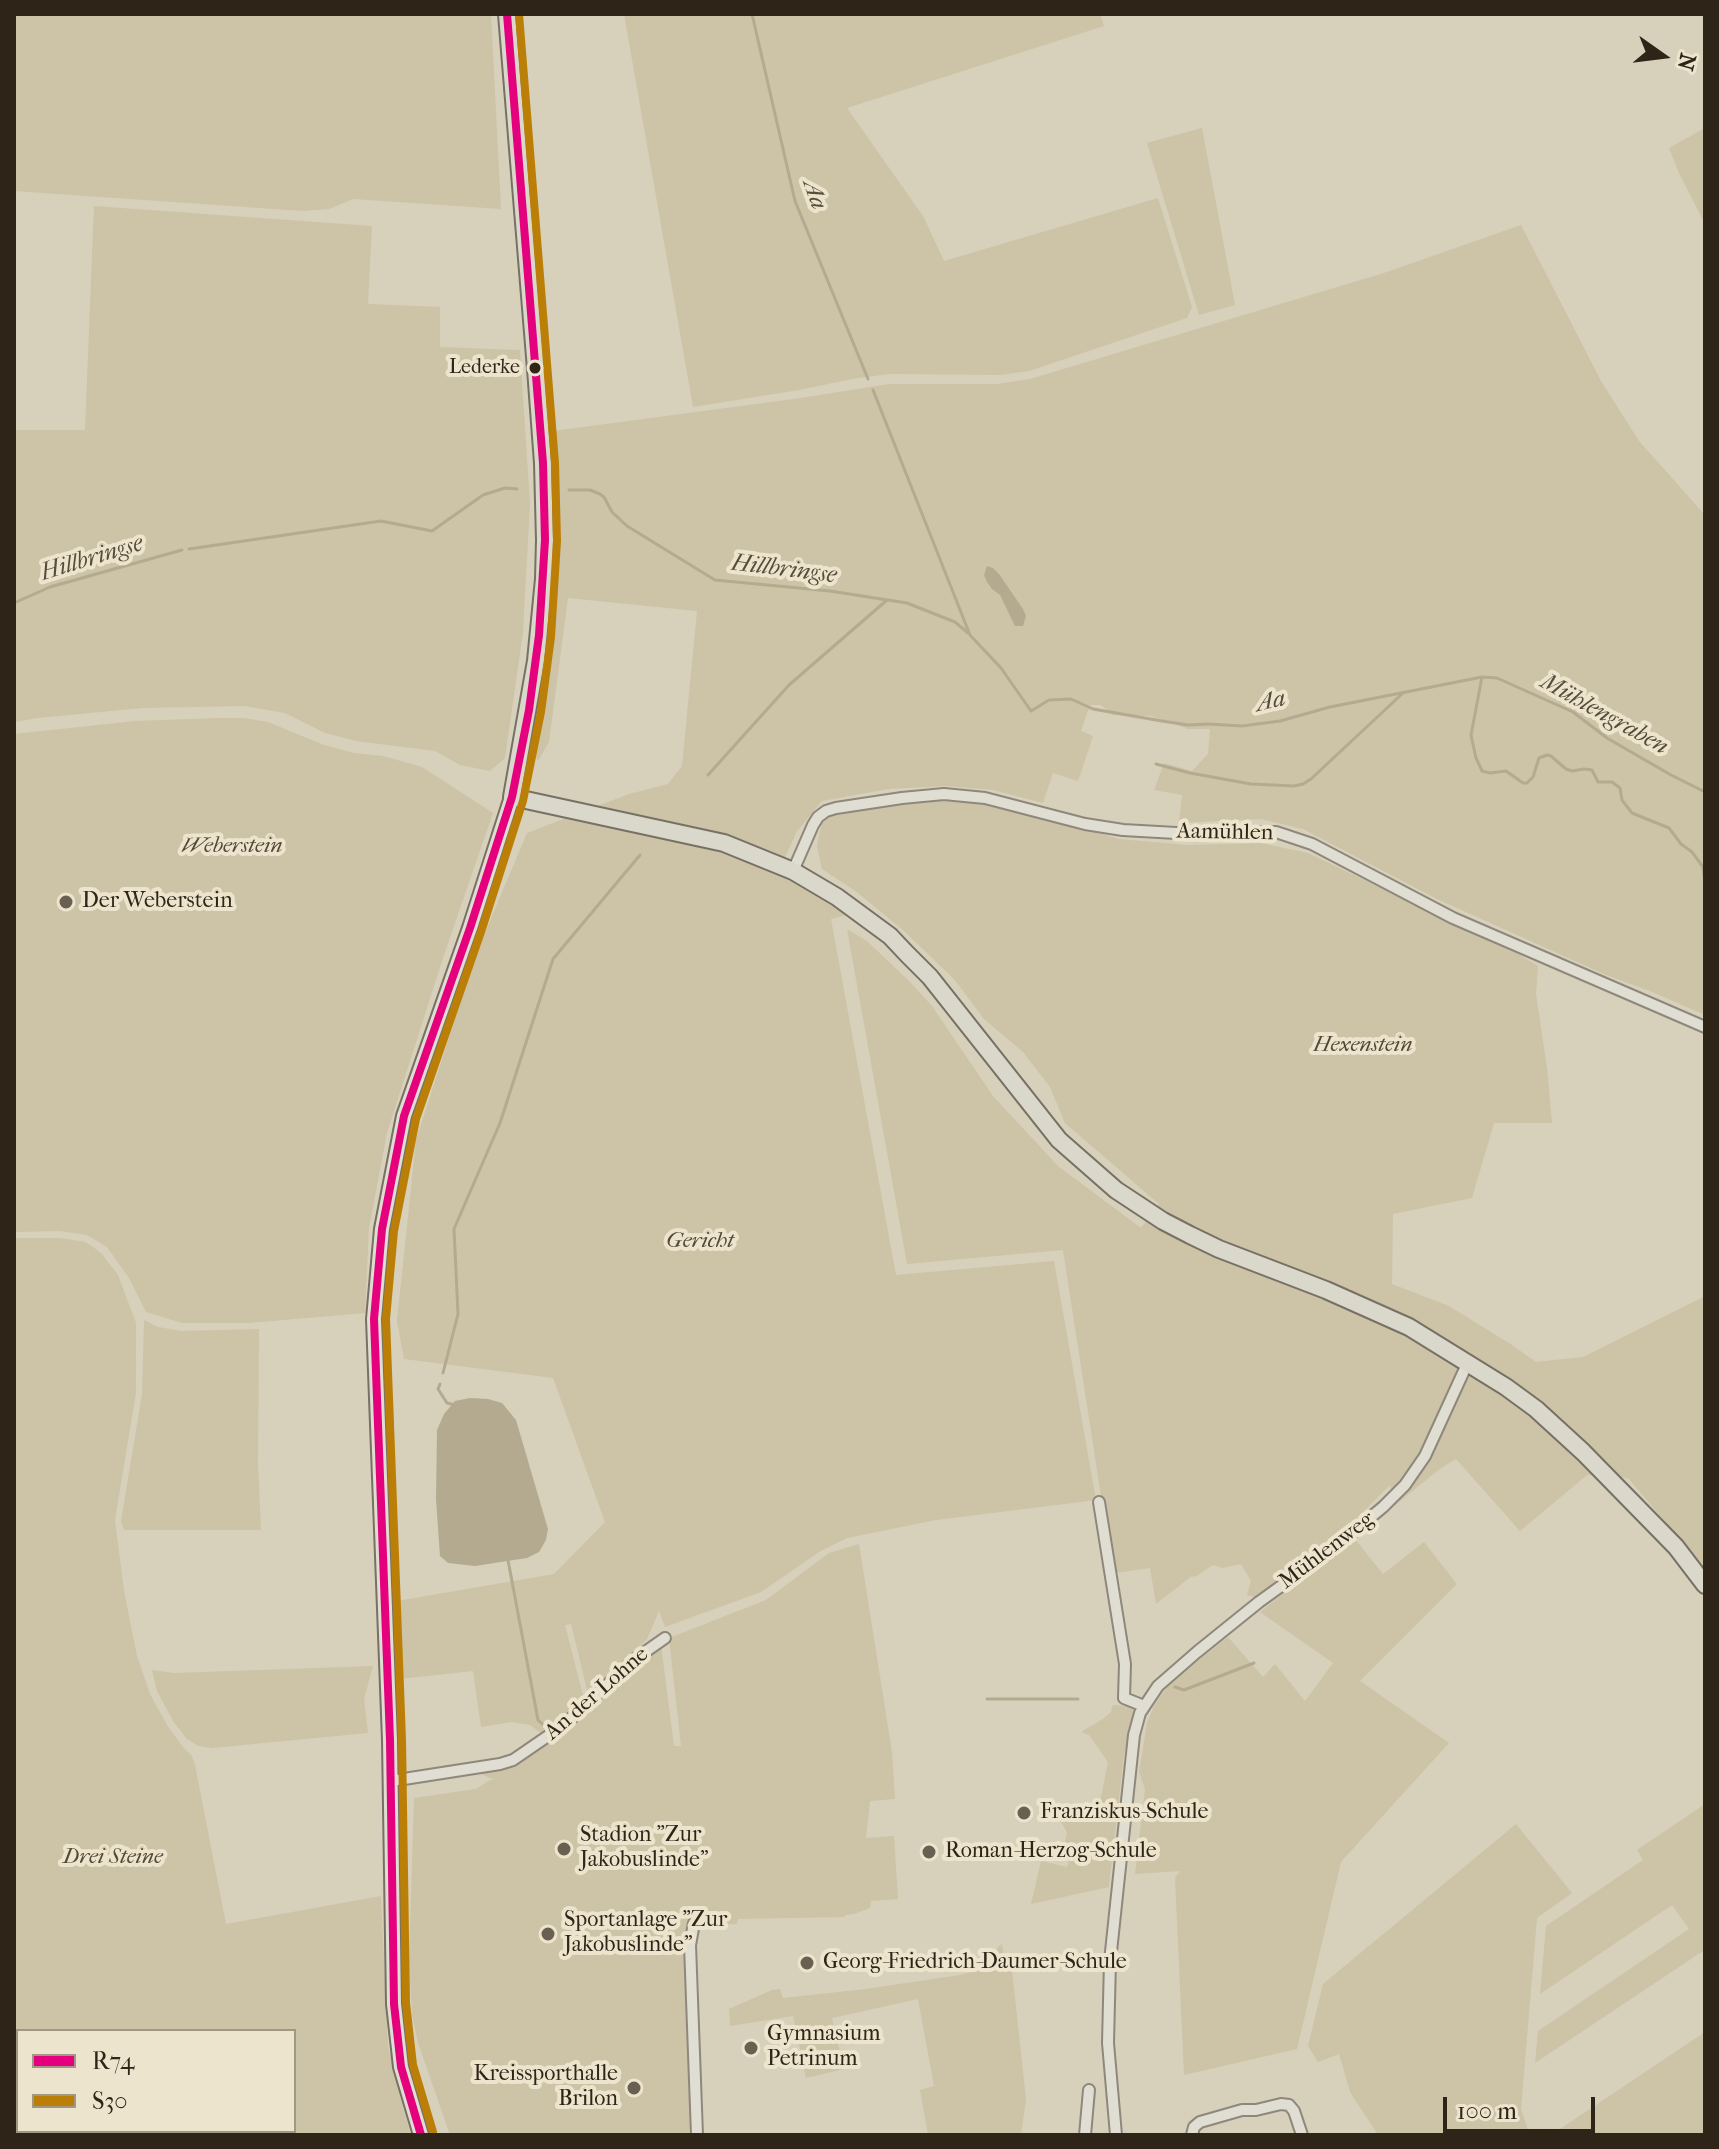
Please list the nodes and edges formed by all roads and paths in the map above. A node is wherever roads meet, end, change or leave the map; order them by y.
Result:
1 (507, 14) edge
2 (512, 797) junction
3 (793, 871) junction
4 (1705, 1027) edge
5 (1468, 1362) junction
6 (1099, 1502) dead end
7 (1705, 1585) edge
8 (665, 1638) dead end
9 (1144, 1706) junction
10 (391, 1781) junction
11 (694, 1923) dead end
12 (1089, 2090) dead end
13 (421, 2135) edge
14 (697, 2135) edge
15 (1085, 2135) edge
16 (1116, 2135) edge
17 (1192, 2135) edge
18 (1302, 2135) edge

1 - 2 main road
2 - 3 main road
2 - 10 street
3 - 4 street, Aamühlen
3 - 5 main road
5 - 7 main road
5 - 9 street, Mühlenweg
6 - 9 street
8 - 10 street, An der Lohne
9 - 16 street, Mühlenweg
10 - 13 street
11 - 14 street
12 - 15 street
17 - 18 street

